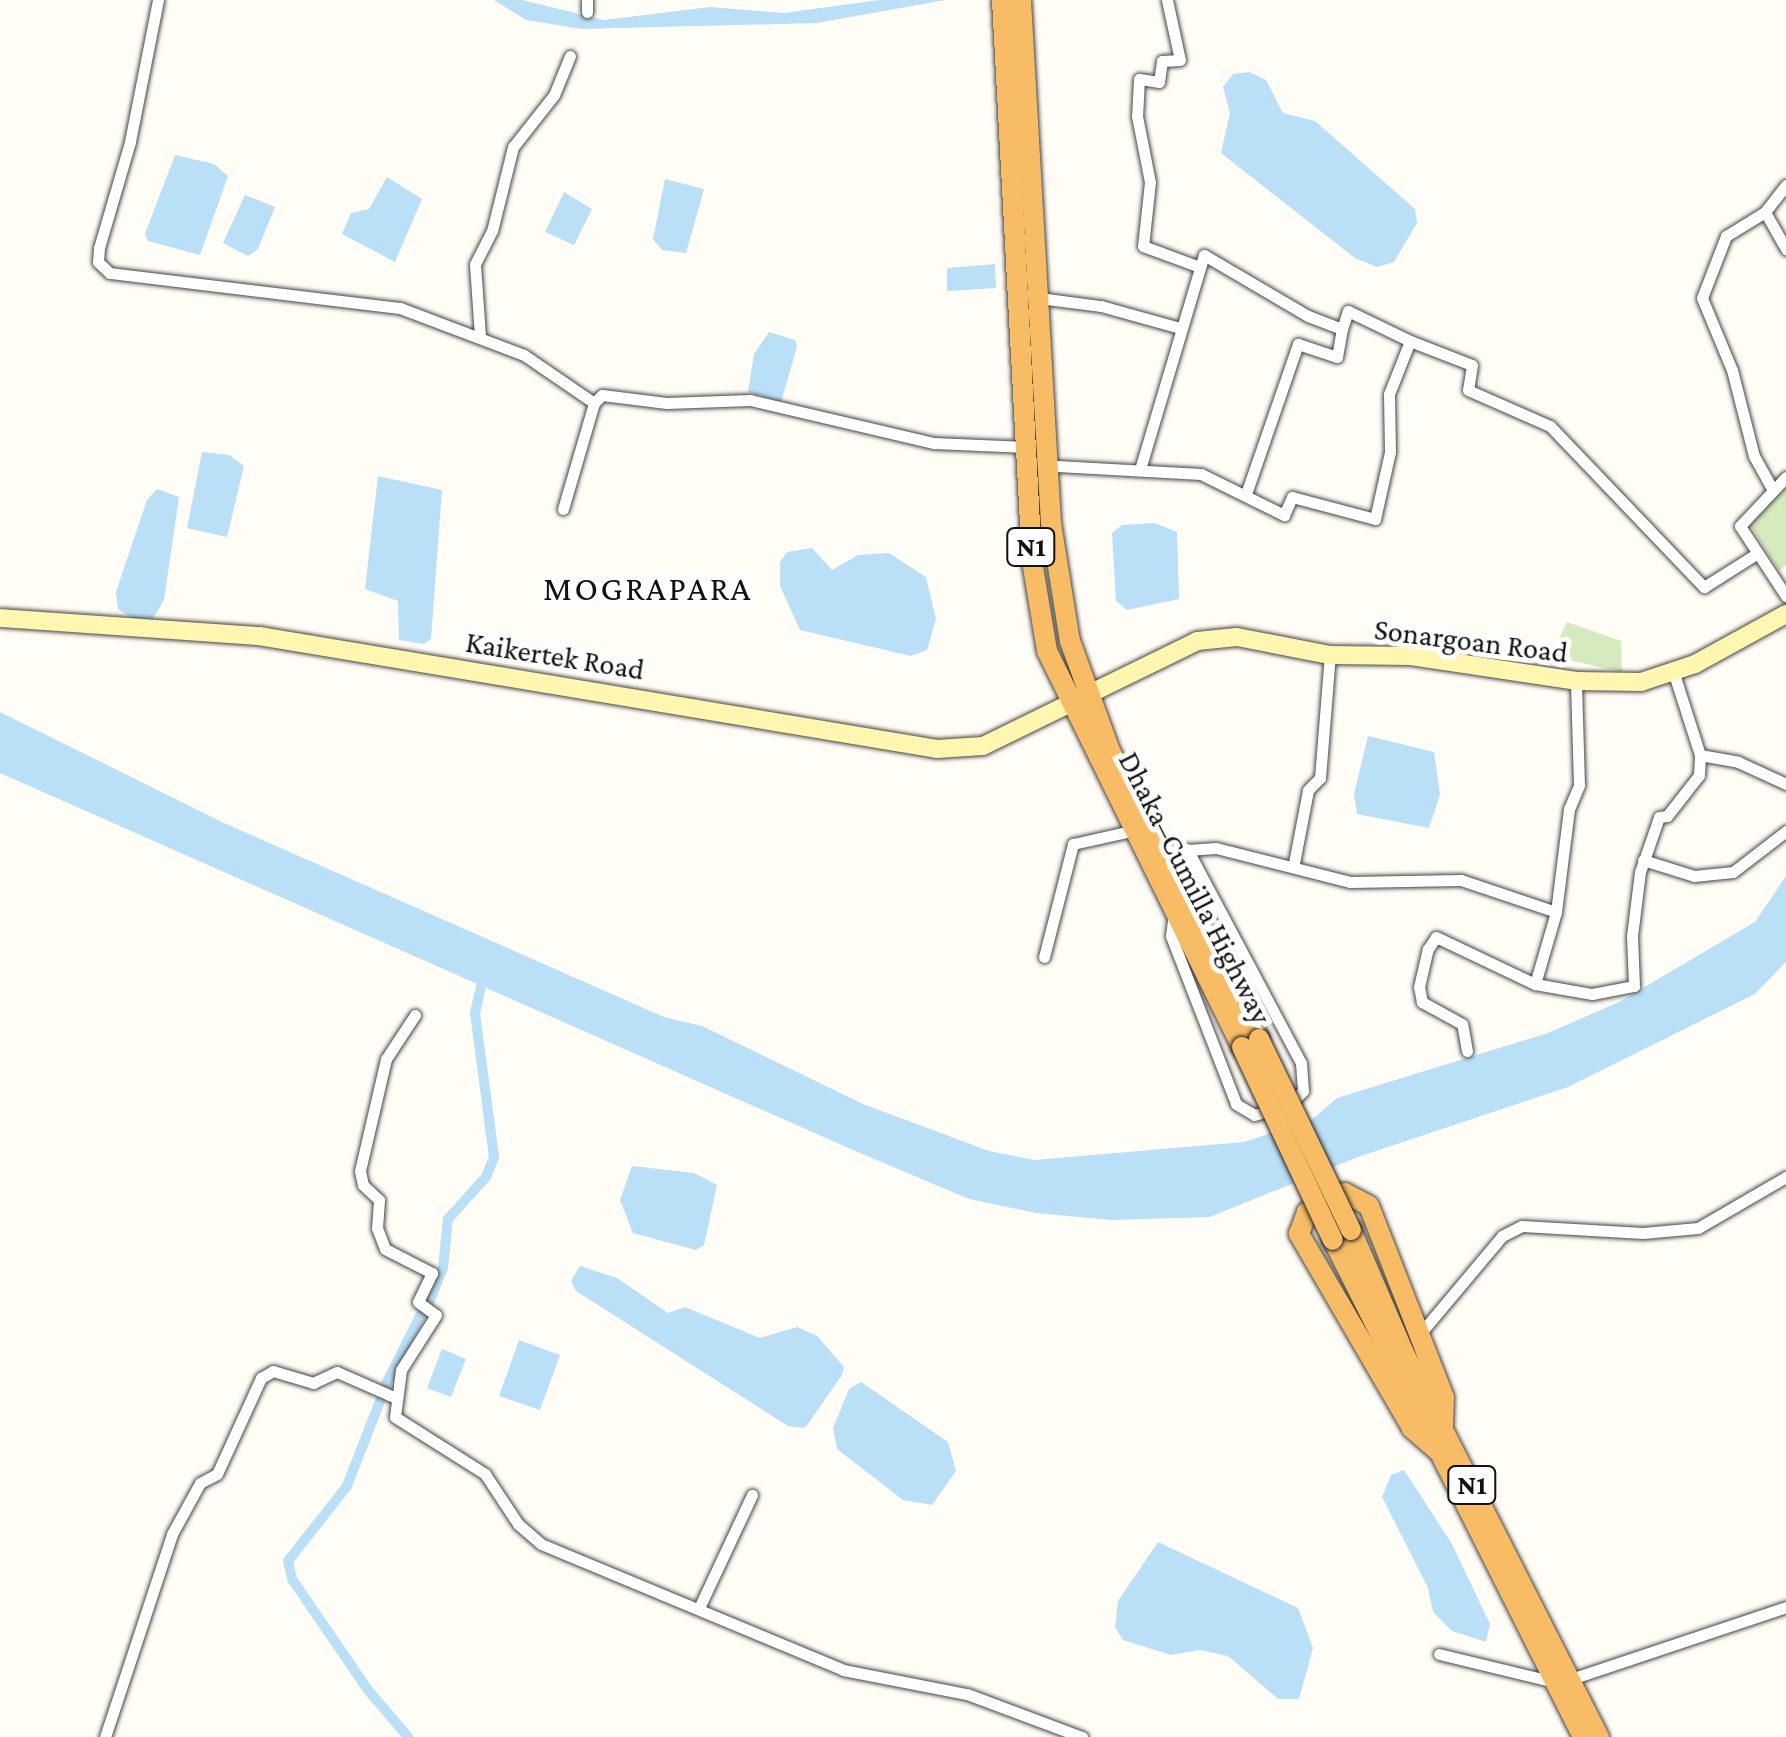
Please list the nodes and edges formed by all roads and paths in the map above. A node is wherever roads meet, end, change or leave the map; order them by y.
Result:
1 (158, 0) edge
2 (1002, 0) edge
3 (1021, 0) edge
4 (1167, 0) edge
5 (570, 56) dead end
6 (1786, 185) edge
7 (1765, 212) junction
8 (1786, 249) edge
9 (1197, 266) junction
10 (1039, 308) junction
11 (1180, 328) junction
12 (1342, 330) junction
13 (480, 336) junction
14 (1410, 341) junction
15 (594, 403) junction
16 (1026, 447) junction
17 (1056, 466) junction
18 (1141, 466) junction
19 (1786, 477) edge
20 (1772, 489) junction
21 (1246, 494) junction
22 (563, 509) dead end
23 (1756, 554) junction
24 (1786, 596) edge
25 (1786, 614) edge
26 (0, 618) edge
27 (1330, 655) junction
28 (1674, 674) junction
29 (1576, 682) junction
30 (1083, 693) junction
31 (1700, 755) junction
32 (1786, 784) edge
33 (1132, 831) junction
34 (1786, 832) edge
35 (1180, 850) junction
36 (1643, 860) junction
37 (1294, 864) junction
38 (1174, 912) junction
39 (1556, 912) junction
40 (1044, 956) dead end
41 (1221, 963) junction
42 (1535, 984) junction
43 (416, 1014) dead end
44 (1250, 1043) junction
45 (1467, 1051) dead end
46 (1786, 1176) edge
47 (1342, 1235) junction
48 (1419, 1335) junction
49 (394, 1397) junction
50 (1444, 1429) junction
51 (1438, 1451) junction
52 (752, 1495) dead end
53 (1786, 1607) edge
54 (700, 1608) junction
55 (1439, 1654) dead end
56 (1563, 1680) junction
57 (105, 1737) edge
58 (1082, 1737) edge
59 (1583, 1737) edge
60 (1599, 1737) edge

1 - 13 street
2 - 16 highway, Dhaka–Cumilla Highway / N1
3 - 10 highway, Dhaka–Cumilla Highway / N1
4 - 9 street
5 - 13 street
6 - 7 street
7 - 8 street
7 - 20 street
9 - 11 street
9 - 12 street
10 - 11 street
10 - 17 highway
10 - 30 highway, Dhaka–Cumilla Highway / N1
11 - 18 street
12 - 14 street
12 - 21 street
13 - 15 street
14 - 21 street
14 - 23 street
15 - 16 street
15 - 22 street
16 - 30 highway, Dhaka–Cumilla Highway / N1
17 - 18 street
17 - 30 highway
18 - 21 street
19 - 20 street
20 - 23 street
23 - 24 street
25 - 28 main road, Sonargoan Road
26 - 30 main road, Kaikertek Road
27 - 29 main road, Sonargoan Road
27 - 30 main road, Sonargoan Road
27 - 37 street
28 - 29 main road, Sonargoan Road
28 - 31 street
29 - 39 street
30 - 33 highway, Dhaka–Cumilla Highway / N1
30 - 35 highway
30 - 41 highway, Dhaka–Cumilla Highway / N1
31 - 32 street
31 - 36 street
33 - 38 highway, Dhaka–Cumilla Highway / N1
33 - 40 street
34 - 36 street
35 - 37 street
35 - 38 street
35 - 41 highway
36 - 42 street
37 - 39 street
38 - 44 highway, Dhaka–Cumilla Highway / N1
39 - 42 street
41 - 44 highway, Dhaka–Cumilla Highway / N1
42 - 45 street
43 - 49 street
44 - 47 highway, Dhaka–Cumilla Highway / N1, bridge
46 - 48 street
47 - 50 highway, Dhaka–Cumilla Highway / N1
47 - 51 highway, Dhaka–Cumilla Highway / N1
48 - 50 highway
48 - 51 highway
49 - 54 street
49 - 57 street
50 - 56 highway, Dhaka–Cumilla Highway / N1
51 - 56 highway, Dhaka–Cumilla Highway / N1
52 - 54 street
53 - 56 street
54 - 58 street
55 - 56 street
56 - 59 highway, Dhaka–Cumilla Highway / N1
56 - 60 highway, Dhaka–Cumilla Highway / N1

